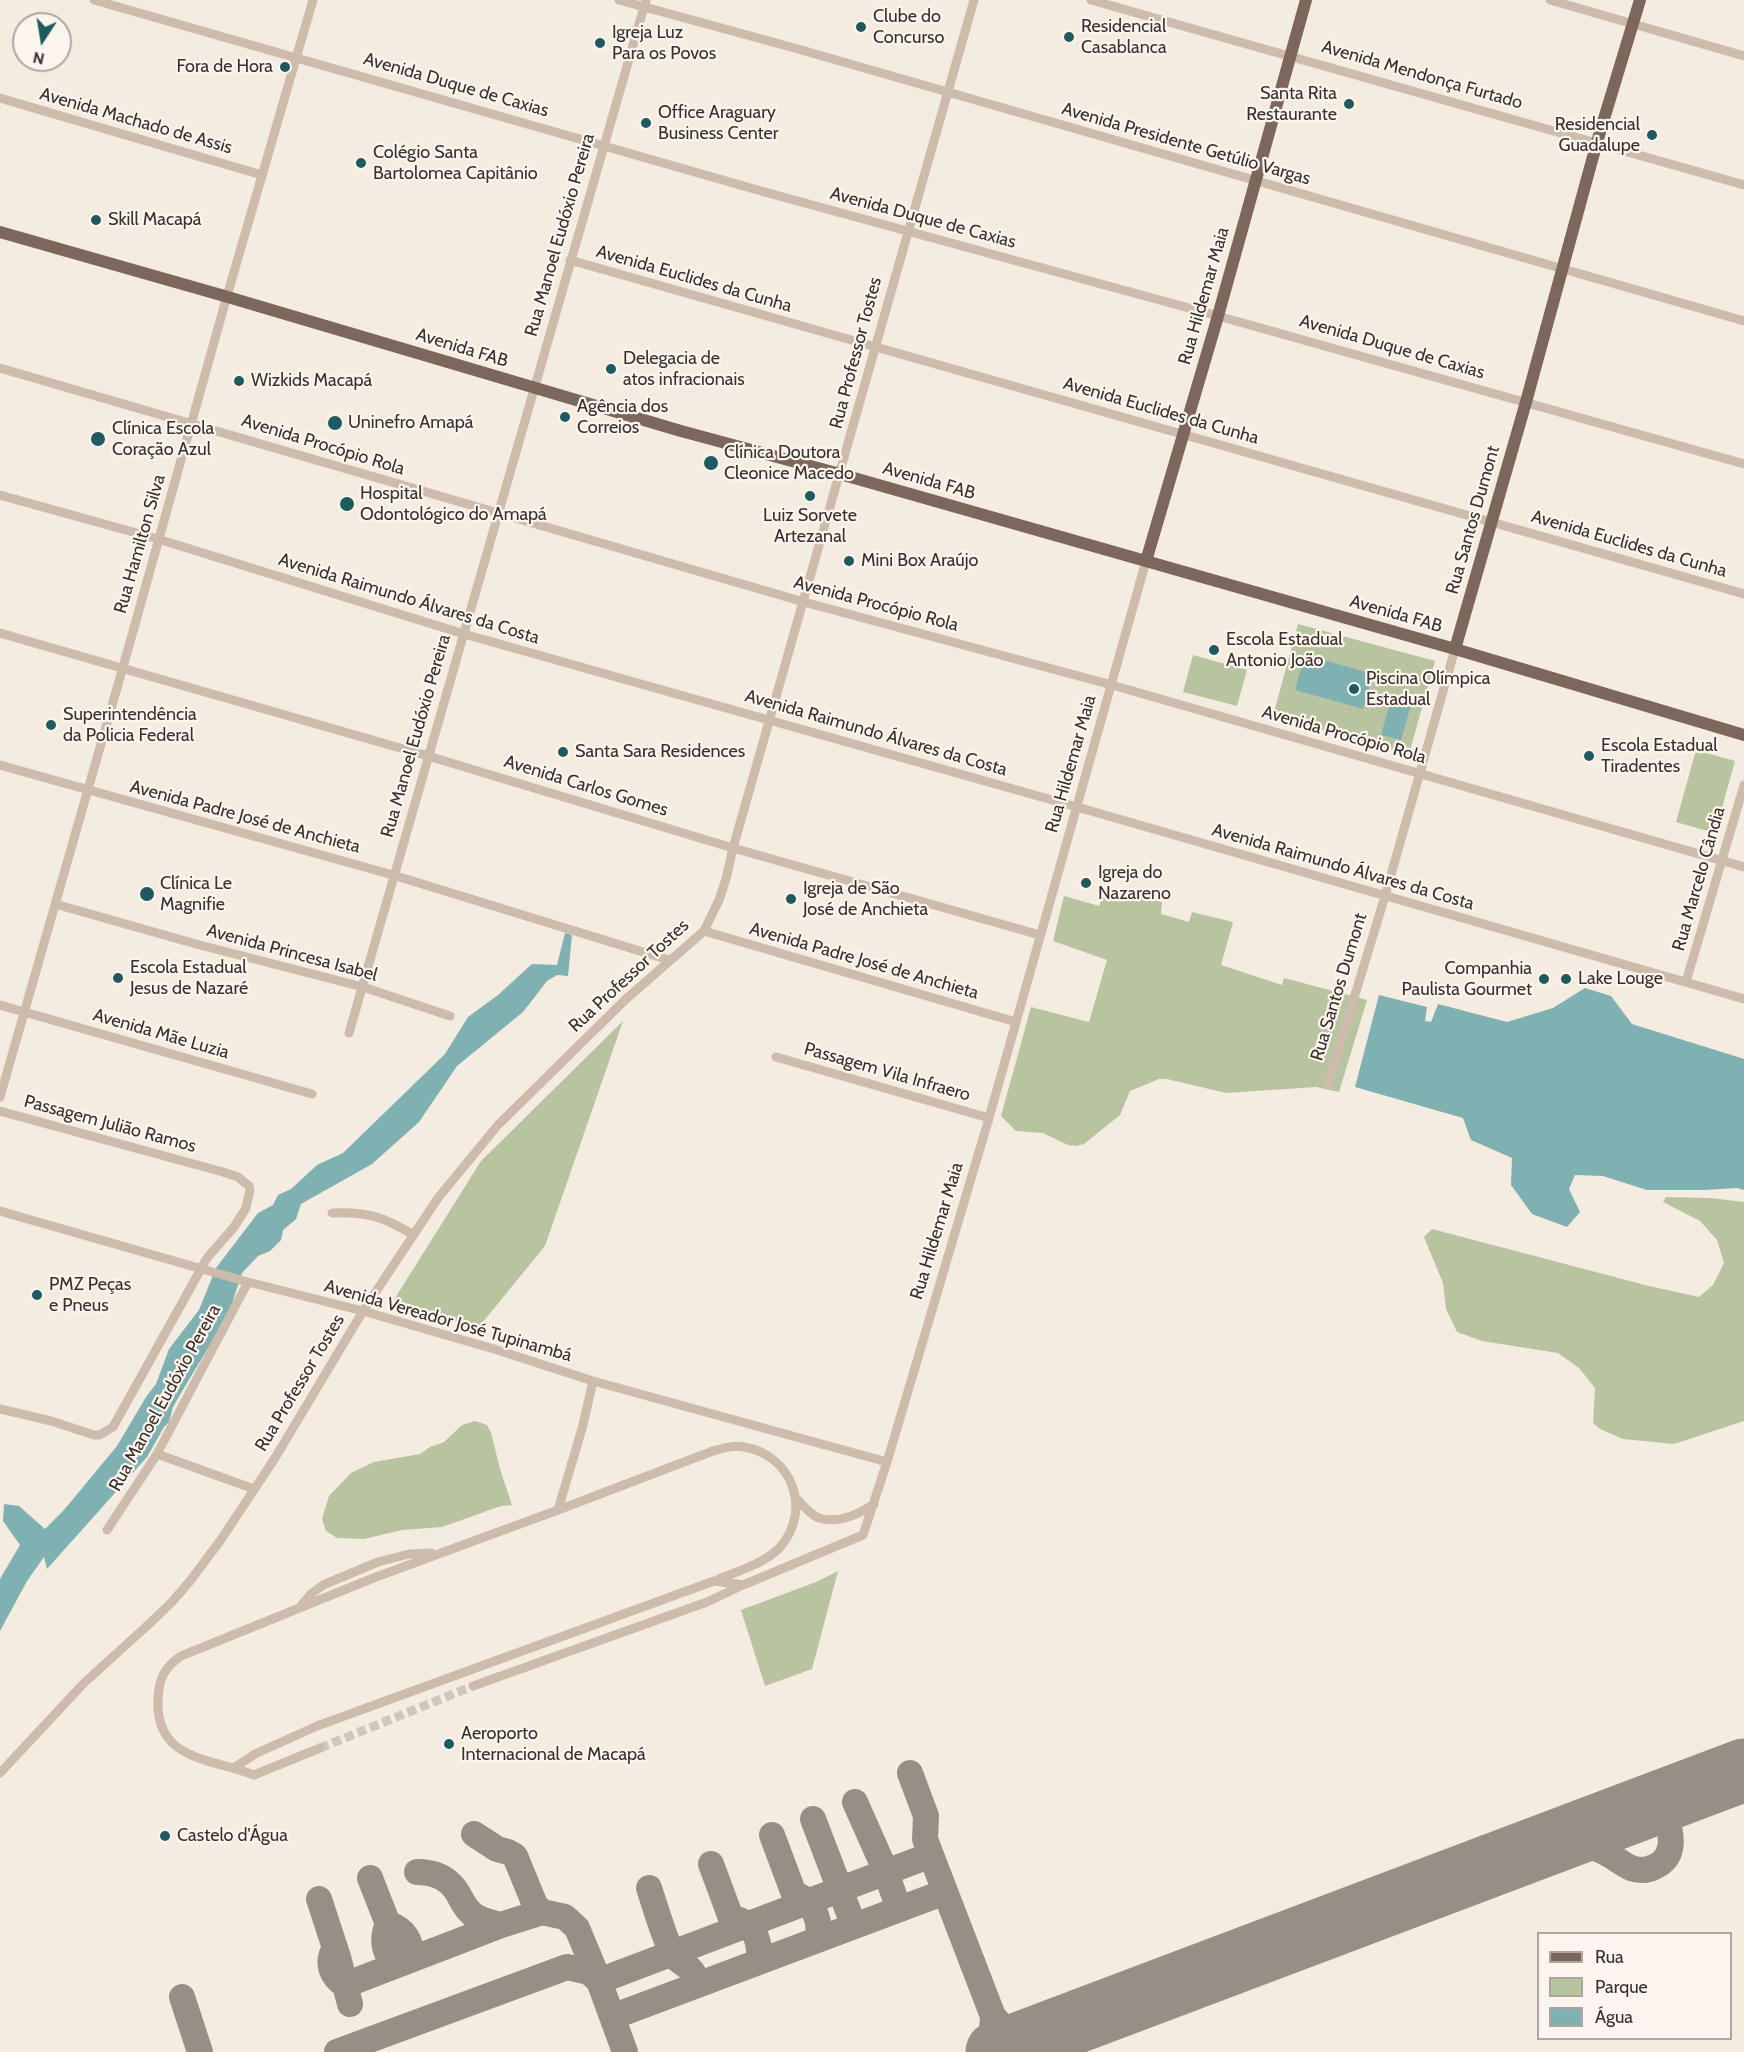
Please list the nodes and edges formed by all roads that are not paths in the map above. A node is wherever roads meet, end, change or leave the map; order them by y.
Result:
1 (94, 0) edge
2 (313, 0) edge
3 (619, 0) edge
4 (974, 0) edge
5 (1091, 0) edge
6 (1306, 0) edge
7 (1550, 0) edge
8 (1640, 0) edge
9 (645, 3) edge
10 (1633, 24) junction
11 (1290, 55) junction
12 (1744, 56) edge
13 (297, 57) junction
14 (948, 93) junction
15 (0, 98) edge
16 (1597, 142) junction
17 (604, 145) junction
18 (262, 175) junction
19 (1256, 182) junction
20 (1744, 185) edge
21 (908, 230) junction
22 (0, 232) edge
23 (570, 260) junction
24 (1563, 269) junction
25 (227, 296) junction
26 (1218, 315) junction
27 (1744, 321) edge
28 (873, 348) junction
29 (0, 368) edge
30 (533, 388) junction
31 (1526, 402) junction
32 (192, 423) junction
33 (1183, 434) junction
34 (1744, 464) edge
35 (840, 474) junction
36 (0, 495) edge
37 (497, 514) junction
38 (1491, 522) junction
39 (158, 539) junction
40 (1146, 561) junction
41 (1744, 594) edge
42 (804, 602) junction
43 (0, 633) edge
44 (464, 634) junction
45 (1455, 649) junction
46 (123, 667) junction
47 (1112, 685) junction
48 (770, 720) junction
49 (1744, 735) edge
50 (428, 756) junction
51 (0, 765) edge
52 (1420, 774) junction
53 (1744, 785) edge
54 (88, 791) junction
55 (1077, 807) junction
56 (733, 848) junction
57 (1722, 861) junction
58 (1744, 867) edge
59 (393, 875) junction
60 (1385, 896) junction
61 (55, 904) junction
62 (704, 931) junction
63 (1040, 935) junction
64 (669, 960) junction
65 (1686, 982) junction
66 (363, 987) junction
67 (1744, 999) edge
68 (0, 1005) edge
69 (26, 1012) junction
70 (450, 1016) dead end
71 (1016, 1022) junction
72 (349, 1033) dead end
73 (776, 1057) dead end
74 (1328, 1084) dead end
75 (312, 1094) dead end
76 (0, 1097) edge
77 (0, 1112) edge
78 (989, 1118) junction
79 (212, 1169) joint
80 (0, 1211) edge
81 (332, 1213) dead end
82 (412, 1234) junction
83 (206, 1270) junction
84 (246, 1281) junction
85 (363, 1311) junction
86 (593, 1381) junction
87 (0, 1408) edge
88 (157, 1454) junction
89 (887, 1462) junction
90 (254, 1489) junction
91 (797, 1499) junction
92 (874, 1504) junction
93 (558, 1510) junction
94 (107, 1530) dead end
95 (714, 1581) junction
96 (743, 1585) junction
97 (473, 1686) tunnel mouth
98 (320, 1748) tunnel mouth
99 (235, 1767) junction
100 (0, 1773) edge

1 - 13 street, Avenida Duque de Caxias
2 - 13 street, Rua Hamilton Silva
3 - 9 street, Avenida Presidente Getúlio Vargas
4 - 14 street, Rua Professor Tostes
5 - 11 street, Avenida Mendonça Furtado
6 - 11 main road, Rua Hildemar Maia
7 - 10 street
8 - 10 main road, Rua Santos Dumont
9 - 14 street, Avenida Presidente Getúlio Vargas
9 - 17 street, Rua Manoel Eudóxio Pereira
10 - 12 street
10 - 16 main road, Rua Santos Dumont
11 - 16 street, Avenida Mendonça Furtado
11 - 19 main road, Rua Hildemar Maia
13 - 17 street, Avenida Duque de Caxias
13 - 18 street, Rua Hamilton Silva
14 - 19 street, Avenida Presidente Getúlio Vargas
14 - 21 street, Rua Professor Tostes
15 - 18 street, Avenida Machado de Assis
16 - 20 street, Avenida Mendonça Furtado
16 - 24 main road, Rua Santos Dumont
17 - 21 street, Avenida Duque de Caxias
17 - 23 street, Rua Manoel Eudóxio Pereira
18 - 25 street, Rua Hamilton Silva
19 - 24 street, Avenida Presidente Getúlio Vargas
19 - 26 main road, Rua Hildemar Maia
21 - 26 street, Avenida Duque de Caxias
21 - 28 street, Rua Professor Tostes
22 - 25 main road, Avenida FAB
23 - 28 street, Avenida Euclides da Cunha
23 - 30 street, Rua Manoel Eudóxio Pereira
24 - 27 street, Avenida Presidente Getúlio Vargas
24 - 31 main road, Rua Santos Dumont
25 - 30 main road, Avenida FAB
25 - 32 street, Rua Hamilton Silva
26 - 31 street, Avenida Duque de Caxias
26 - 33 main road, Rua Hildemar Maia
28 - 33 street, Avenida Euclides da Cunha
28 - 35 street, Rua Professor Tostes
29 - 32 street, Avenida Procópio Rola
30 - 35 main road, Avenida FAB
30 - 37 street, Rua Manoel Eudóxio Pereira
31 - 34 street, Avenida Duque de Caxias
31 - 38 main road, Rua Santos Dumont
32 - 37 street, Avenida Procópio Rola
32 - 39 street, Rua Hamilton Silva
33 - 38 street, Avenida Euclides da Cunha
33 - 40 main road, Rua Hildemar Maia
35 - 40 main road, Avenida FAB
35 - 42 street, Rua Professor Tostes
36 - 39 street, Avenida Raimundo Álvares da Costa
37 - 42 street, Avenida Procópio Rola
37 - 44 street, Rua Manoel Eudóxio Pereira
38 - 41 street, Avenida Euclides da Cunha
38 - 45 main road, Rua Santos Dumont
39 - 44 street, Avenida Raimundo Álvares da Costa
39 - 46 street, Rua Hamilton Silva
40 - 45 main road, Avenida FAB
40 - 47 street, Rua Hildemar Maia
42 - 47 street, Avenida Procópio Rola
42 - 48 street, Rua Professor Tostes
43 - 46 street, Avenida Carlos Gomes
44 - 48 street, Avenida Raimundo Álvares da Costa
44 - 50 street, Rua Manoel Eudóxio Pereira
45 - 49 main road, Avenida FAB
45 - 52 street, Rua Santos Dumont
46 - 50 street, Avenida Carlos Gomes
46 - 54 street, Rua Hamilton Silva
47 - 52 street, Avenida Procópio Rola
47 - 55 street, Rua Hildemar Maia
48 - 55 street, Avenida Raimundo Álvares da Costa
48 - 56 street, Rua Professor Tostes
50 - 56 street, Avenida Carlos Gomes
50 - 59 street, Rua Manoel Eudóxio Pereira
51 - 54 street, Avenida Padre José de Anchieta
52 - 57 street, Avenida Procópio Rola
52 - 60 street, Rua Santos Dumont
53 - 57 street, Rua Marcelo Cândia
54 - 59 street, Avenida Padre José de Anchieta
54 - 61 street, Rua Hamilton Silva
55 - 60 street, Avenida Raimundo Álvares da Costa
55 - 63 street, Rua Hildemar Maia
56 - 62 street, Rua Professor Tostes
56 - 63 street, Avenida Carlos Gomes
57 - 58 street, Avenida Procópio Rola
57 - 65 street, Rua Marcelo Cândia
59 - 64 street, Avenida Padre José de Anchieta
59 - 66 street, Rua Manoel Eudóxio Pereira
60 - 65 street, Avenida Raimundo Álvares da Costa
60 - 74 street, Rua Santos Dumont
61 - 66 street, Avenida Princesa Isabel
61 - 69 street, Rua Hamilton Silva
62 - 64 street, Rua Professor Tostes
62 - 71 street, Avenida Padre José de Anchieta
63 - 71 street, Rua Hildemar Maia
64 - 82 street, Rua Professor Tostes
65 - 67 street, Avenida Raimundo Álvares da Costa
66 - 70 street, Avenida Princesa Isabel
66 - 72 street, Rua Manoel Eudóxio Pereira
68 - 69 street, Avenida Mãe Luzia
69 - 75 street, Avenida Mãe Luzia
69 - 76 street, Rua Hamilton Silva
71 - 78 street, Rua Hildemar Maia
73 - 78 street, Passagem Vila Infraero
77 - 79 street, Passagem Julião Ramos
78 - 89 street, Rua Hildemar Maia
79 - 83 street, Rua Manoel Eudóxio Pereira
80 - 83 street, Avenida Vereador José Tupinambá
81 - 82 street
82 - 85 street, Rua Professor Tostes
83 - 84 street, Avenida Vereador José Tupinambá
83 - 87 street, Rua Manoel Eudóxio Pereira
84 - 85 street, Avenida Vereador José Tupinambá
84 - 88 street, Rua Manoel Eudóxio Pereira
85 - 86 street, Avenida Vereador José Tupinambá
85 - 90 street, Rua Professor Tostes
86 - 89 street, Avenida Vereador José Tupinambá
86 - 93 street
88 - 90 street
88 - 94 street, Rua Manoel Eudóxio Pereira
89 - 92 street, Rua Hildemar Maia
90 - 100 street, Rua Professor Tostes
91 - 92 street
91 - 93 street
91 - 95 street
92 - 96 street, Rua Hildemar Maia
93 - 99 street
95 - 96 street
95 - 99 street
96 - 97 street
98 - 99 street

